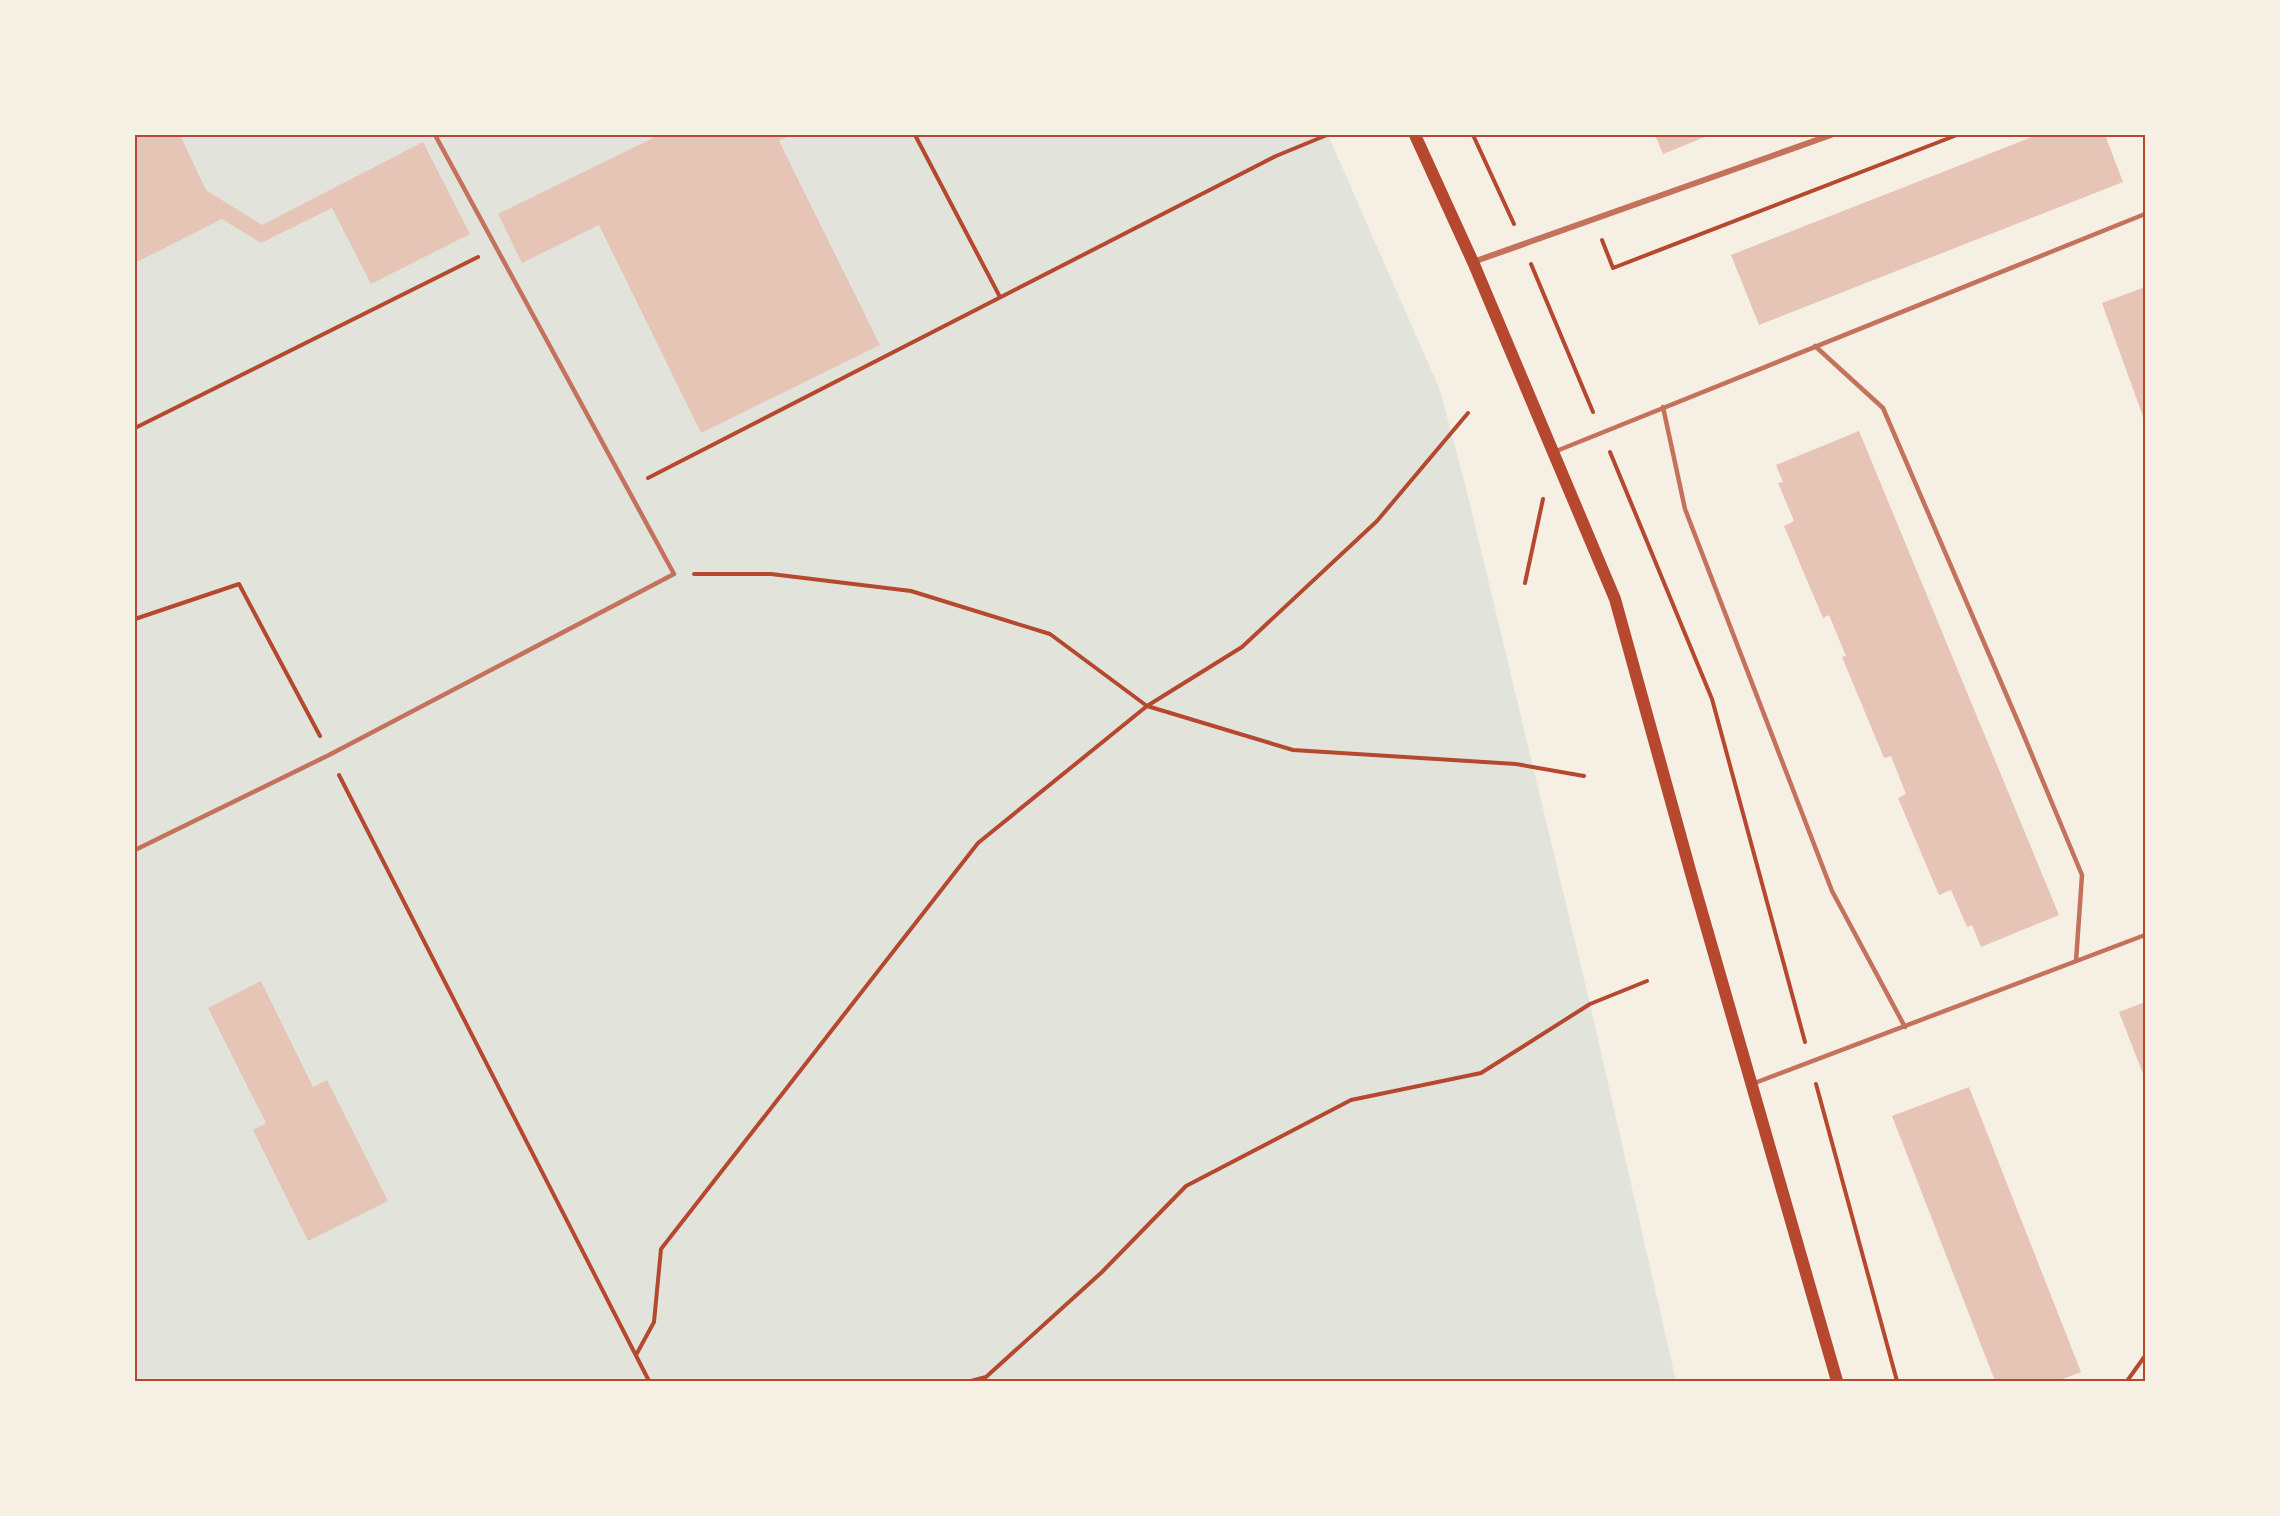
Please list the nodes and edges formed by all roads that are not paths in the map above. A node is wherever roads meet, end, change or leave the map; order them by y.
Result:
1 (435, 135) edge
2 (1415, 135) edge
3 (1831, 135) edge
4 (2145, 214) edge
5 (1473, 262) junction
6 (1815, 346) junction
7 (1663, 407) junction
8 (1554, 452) junction
9 (135, 850) edge
10 (2145, 935) edge
11 (2076, 962) junction
12 (1905, 1027) junction
13 (1752, 1084) junction
14 (1837, 1381) edge

1 - 9 lane
2 - 5 main road
3 - 5 street
4 - 6 lane
5 - 8 main road
6 - 7 lane
6 - 11 lane
7 - 8 lane
7 - 12 lane
8 - 13 main road
10 - 11 lane
11 - 12 lane
12 - 13 lane
13 - 14 main road

